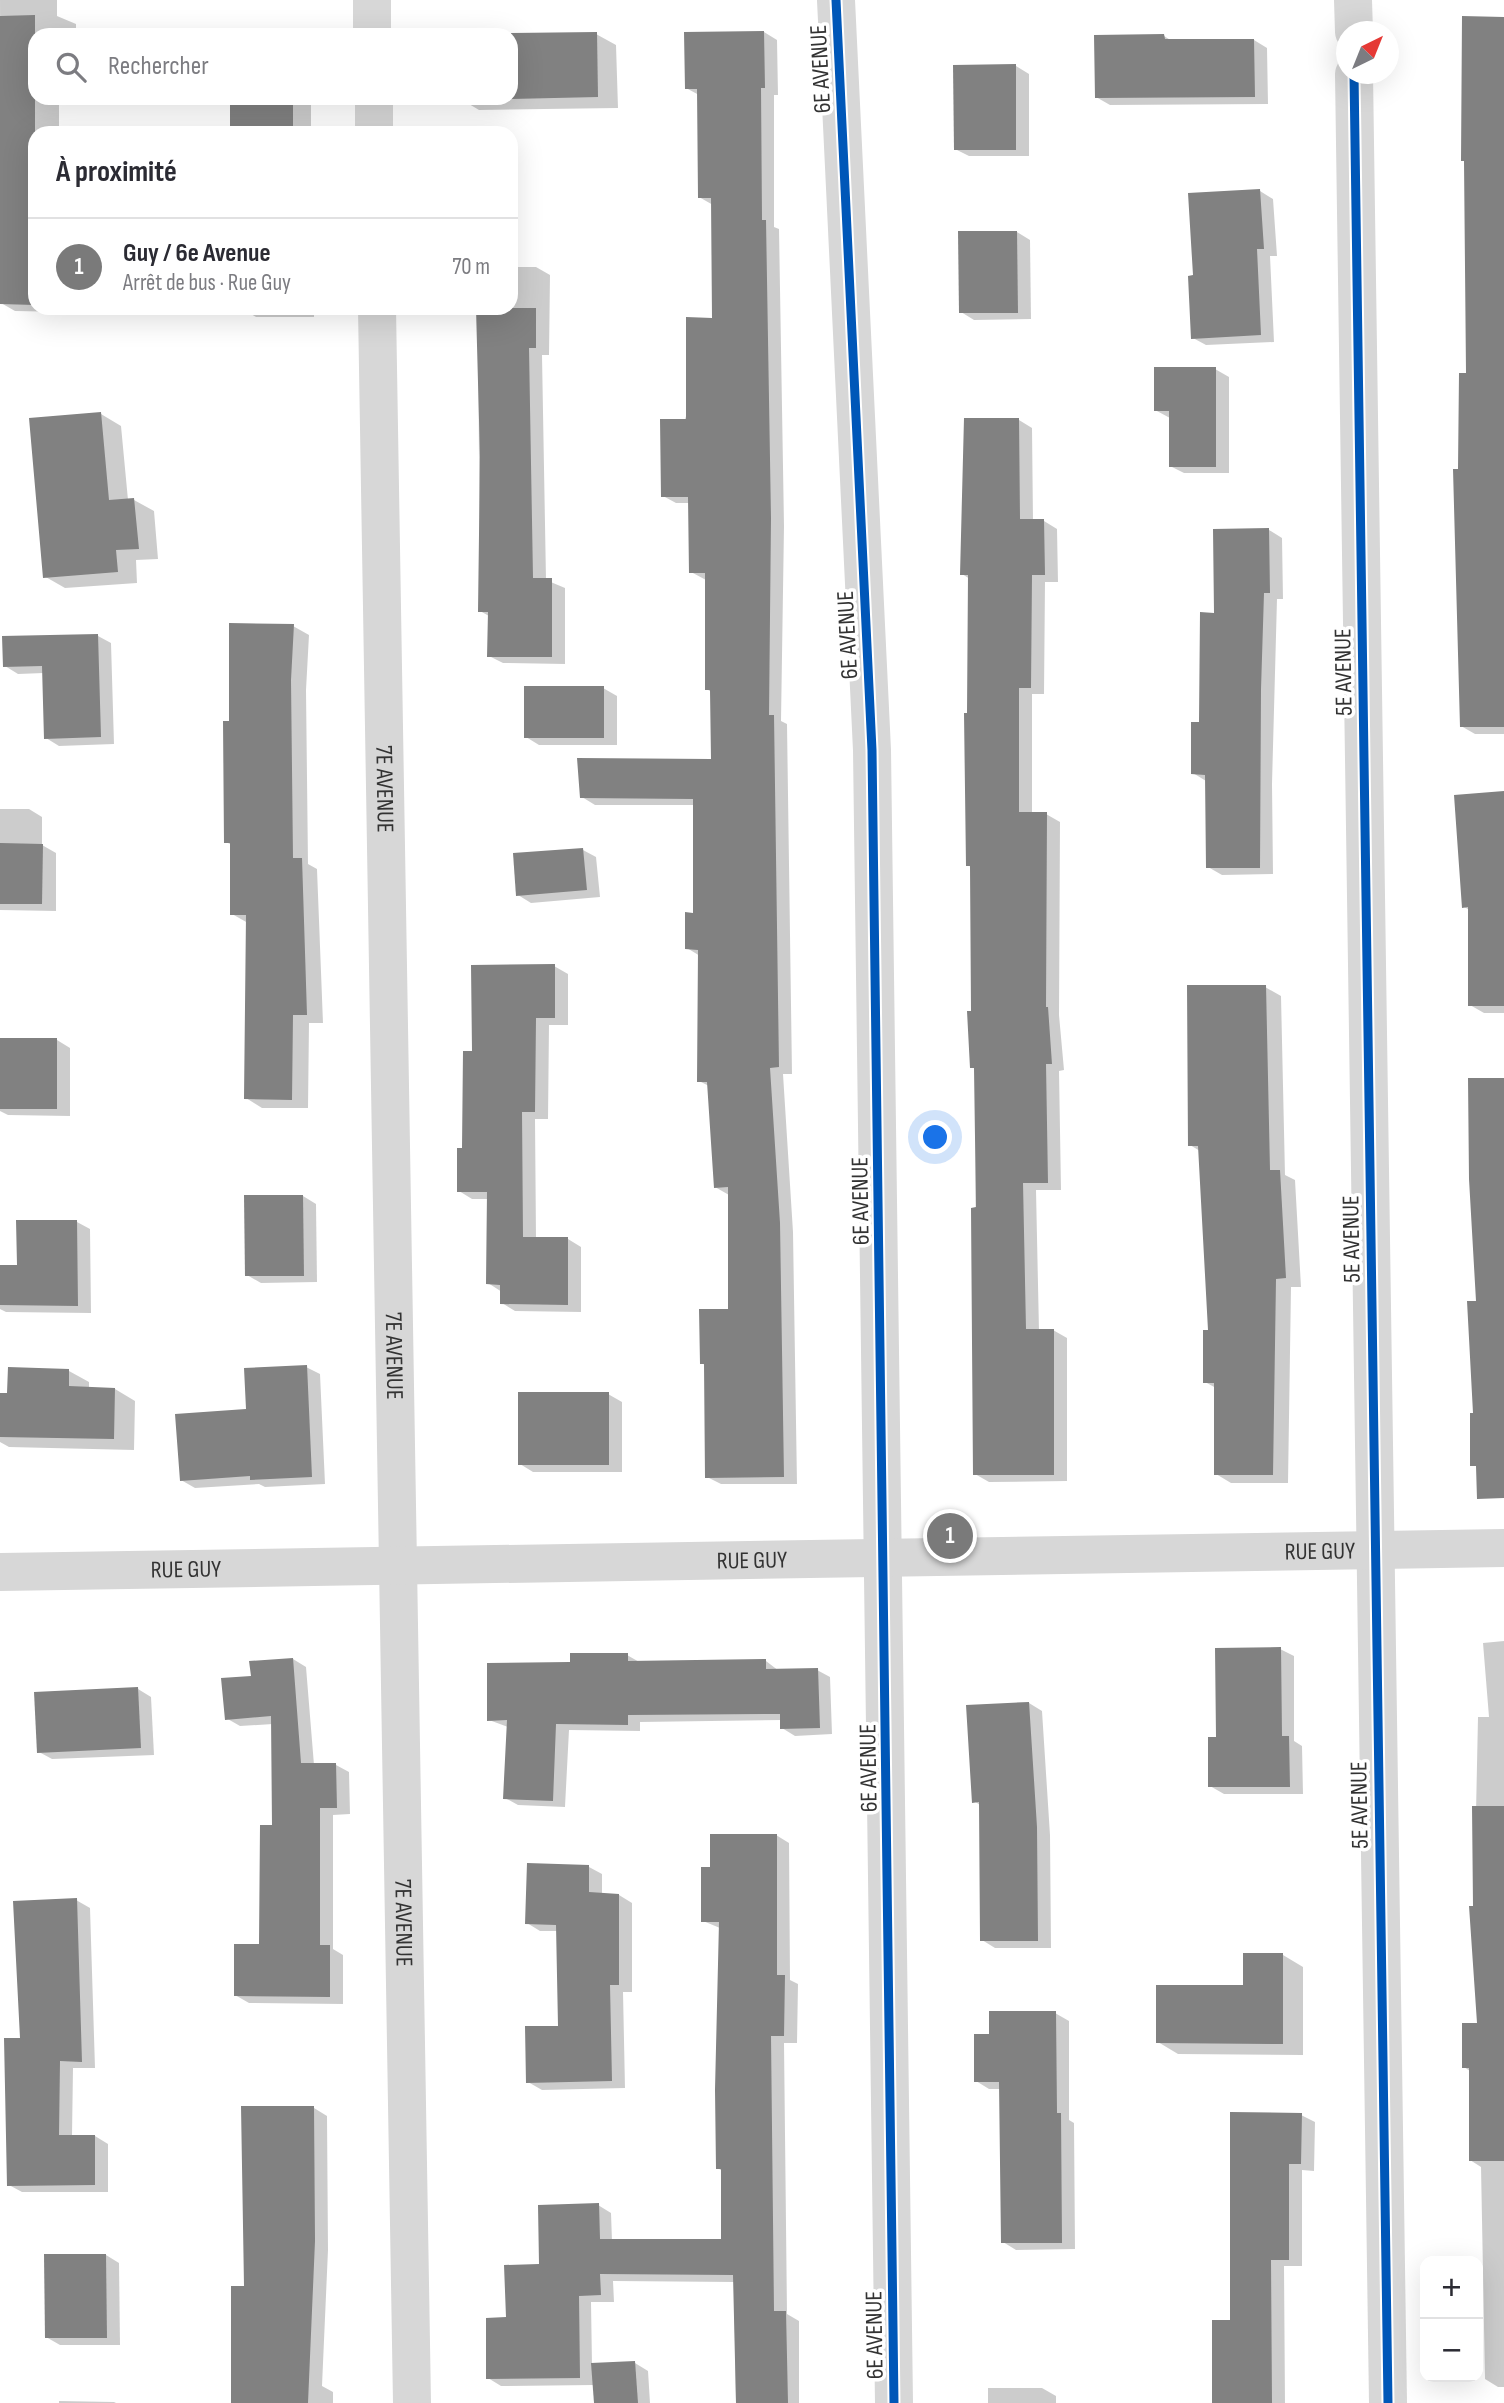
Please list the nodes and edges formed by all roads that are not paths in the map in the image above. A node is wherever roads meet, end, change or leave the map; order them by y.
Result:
1 (372, 0) edge
2 (836, 0) edge
3 (1353, 0) edge
4 (1354, 21) edge
5 (372, 28) edge
6 (1354, 84) edge
7 (373, 105) edge
8 (374, 126) edge
9 (377, 315) edge
10 (1504, 1548) edge
11 (1375, 1550) junction
12 (885, 1556) junction
13 (398, 1566) junction
14 (0, 1573) edge
15 (412, 2403) edge
16 (894, 2403) edge
17 (1388, 2403) edge

1 - 5 street
2 - 12 street, 6E AVENUE
3 - 4 street
6 - 11 street, 5E AVENUE
7 - 8 street
9 - 13 street, 7E AVENUE
10 - 11 street, RUE GUY
11 - 12 street, RUE GUY
11 - 17 street, 5E AVENUE
12 - 13 street, RUE GUY
12 - 16 street, 6E AVENUE
13 - 14 street, RUE GUY
13 - 15 street, 7E AVENUE

